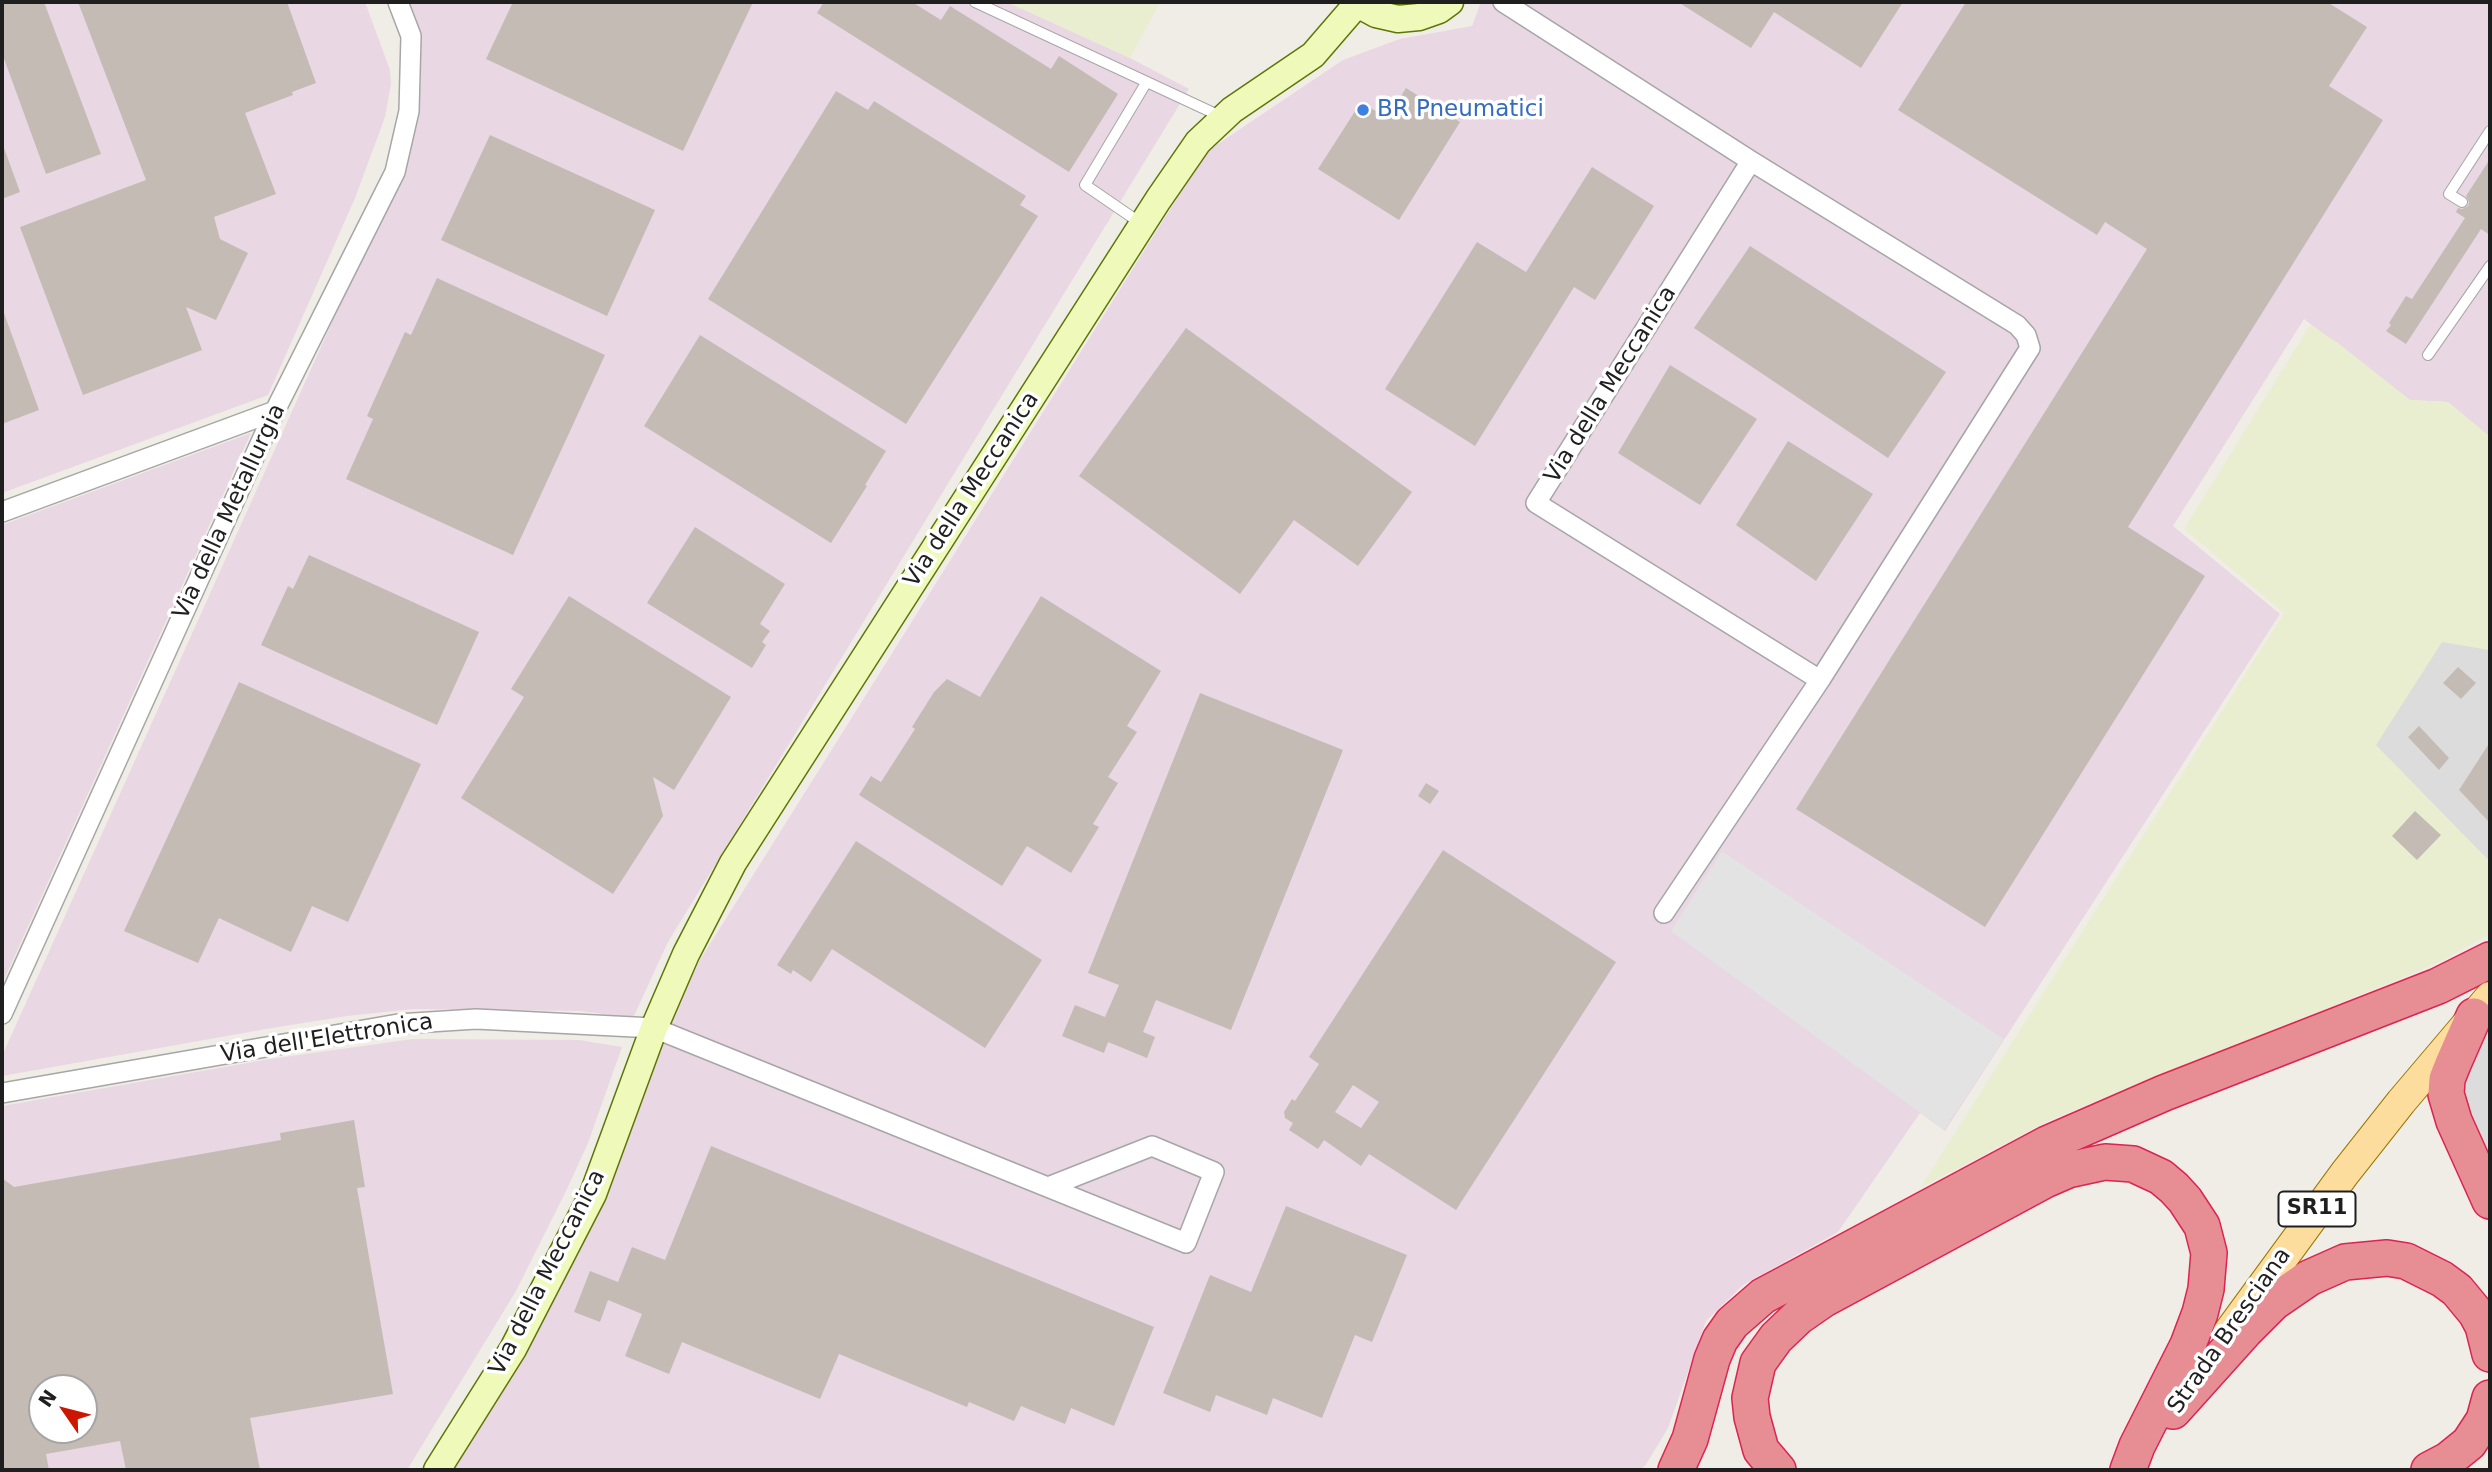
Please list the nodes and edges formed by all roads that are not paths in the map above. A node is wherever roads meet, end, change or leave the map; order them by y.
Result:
1 (398, 2) edge
2 (975, 2) edge
3 (1450, 2) edge
4 (1503, 2) edge
5 (1356, 3) edge
6 (1146, 83) junction
7 (1224, 118) junction
8 (2490, 131) edge
9 (1751, 161) junction
10 (2462, 202) dead end
11 (1143, 224) junction
12 (2490, 266) edge
13 (2428, 355) dead end
14 (275, 411) junction
15 (2, 512) edge
16 (1820, 680) junction
17 (1664, 913) dead end
18 (2490, 960) edge
19 (2482, 1007) edge
20 (2, 1014) edge
21 (654, 1028) junction
22 (2, 1093) edge
23 (1048, 1187) junction
24 (2490, 1201) edge
25 (2490, 1353) edge
26 (2490, 1398) edge
27 (2169, 1401) junction
28 (437, 1470) edge
29 (1676, 1470) edge
30 (1778, 1470) edge
31 (2130, 1470) edge
32 (2430, 1470) edge

1 - 14 street, Via della Metallurgia
2 - 6 lane
3 - 5 street, Via della Meccanica
4 - 9 street
5 - 7 street, Via della Meccanica
6 - 7 lane
6 - 11 lane
7 - 11 street, Via della Meccanica
8 - 10 lane
9 - 16 street
9 - 16 street, Via della Meccanica
11 - 21 street, Via della Meccanica
12 - 13 lane
14 - 15 street
14 - 20 street, Via della Metallurgia
16 - 17 street
18 - 29 highway
19 - 24 highway
19 - 27 main road, Strada Bresciana / SR11
21 - 22 street, Via dell'Elettronica
21 - 23 street
21 - 28 street, Via della Meccanica
23 - 23 street
25 - 27 highway
26 - 32 highway
27 - 30 highway
27 - 31 highway

